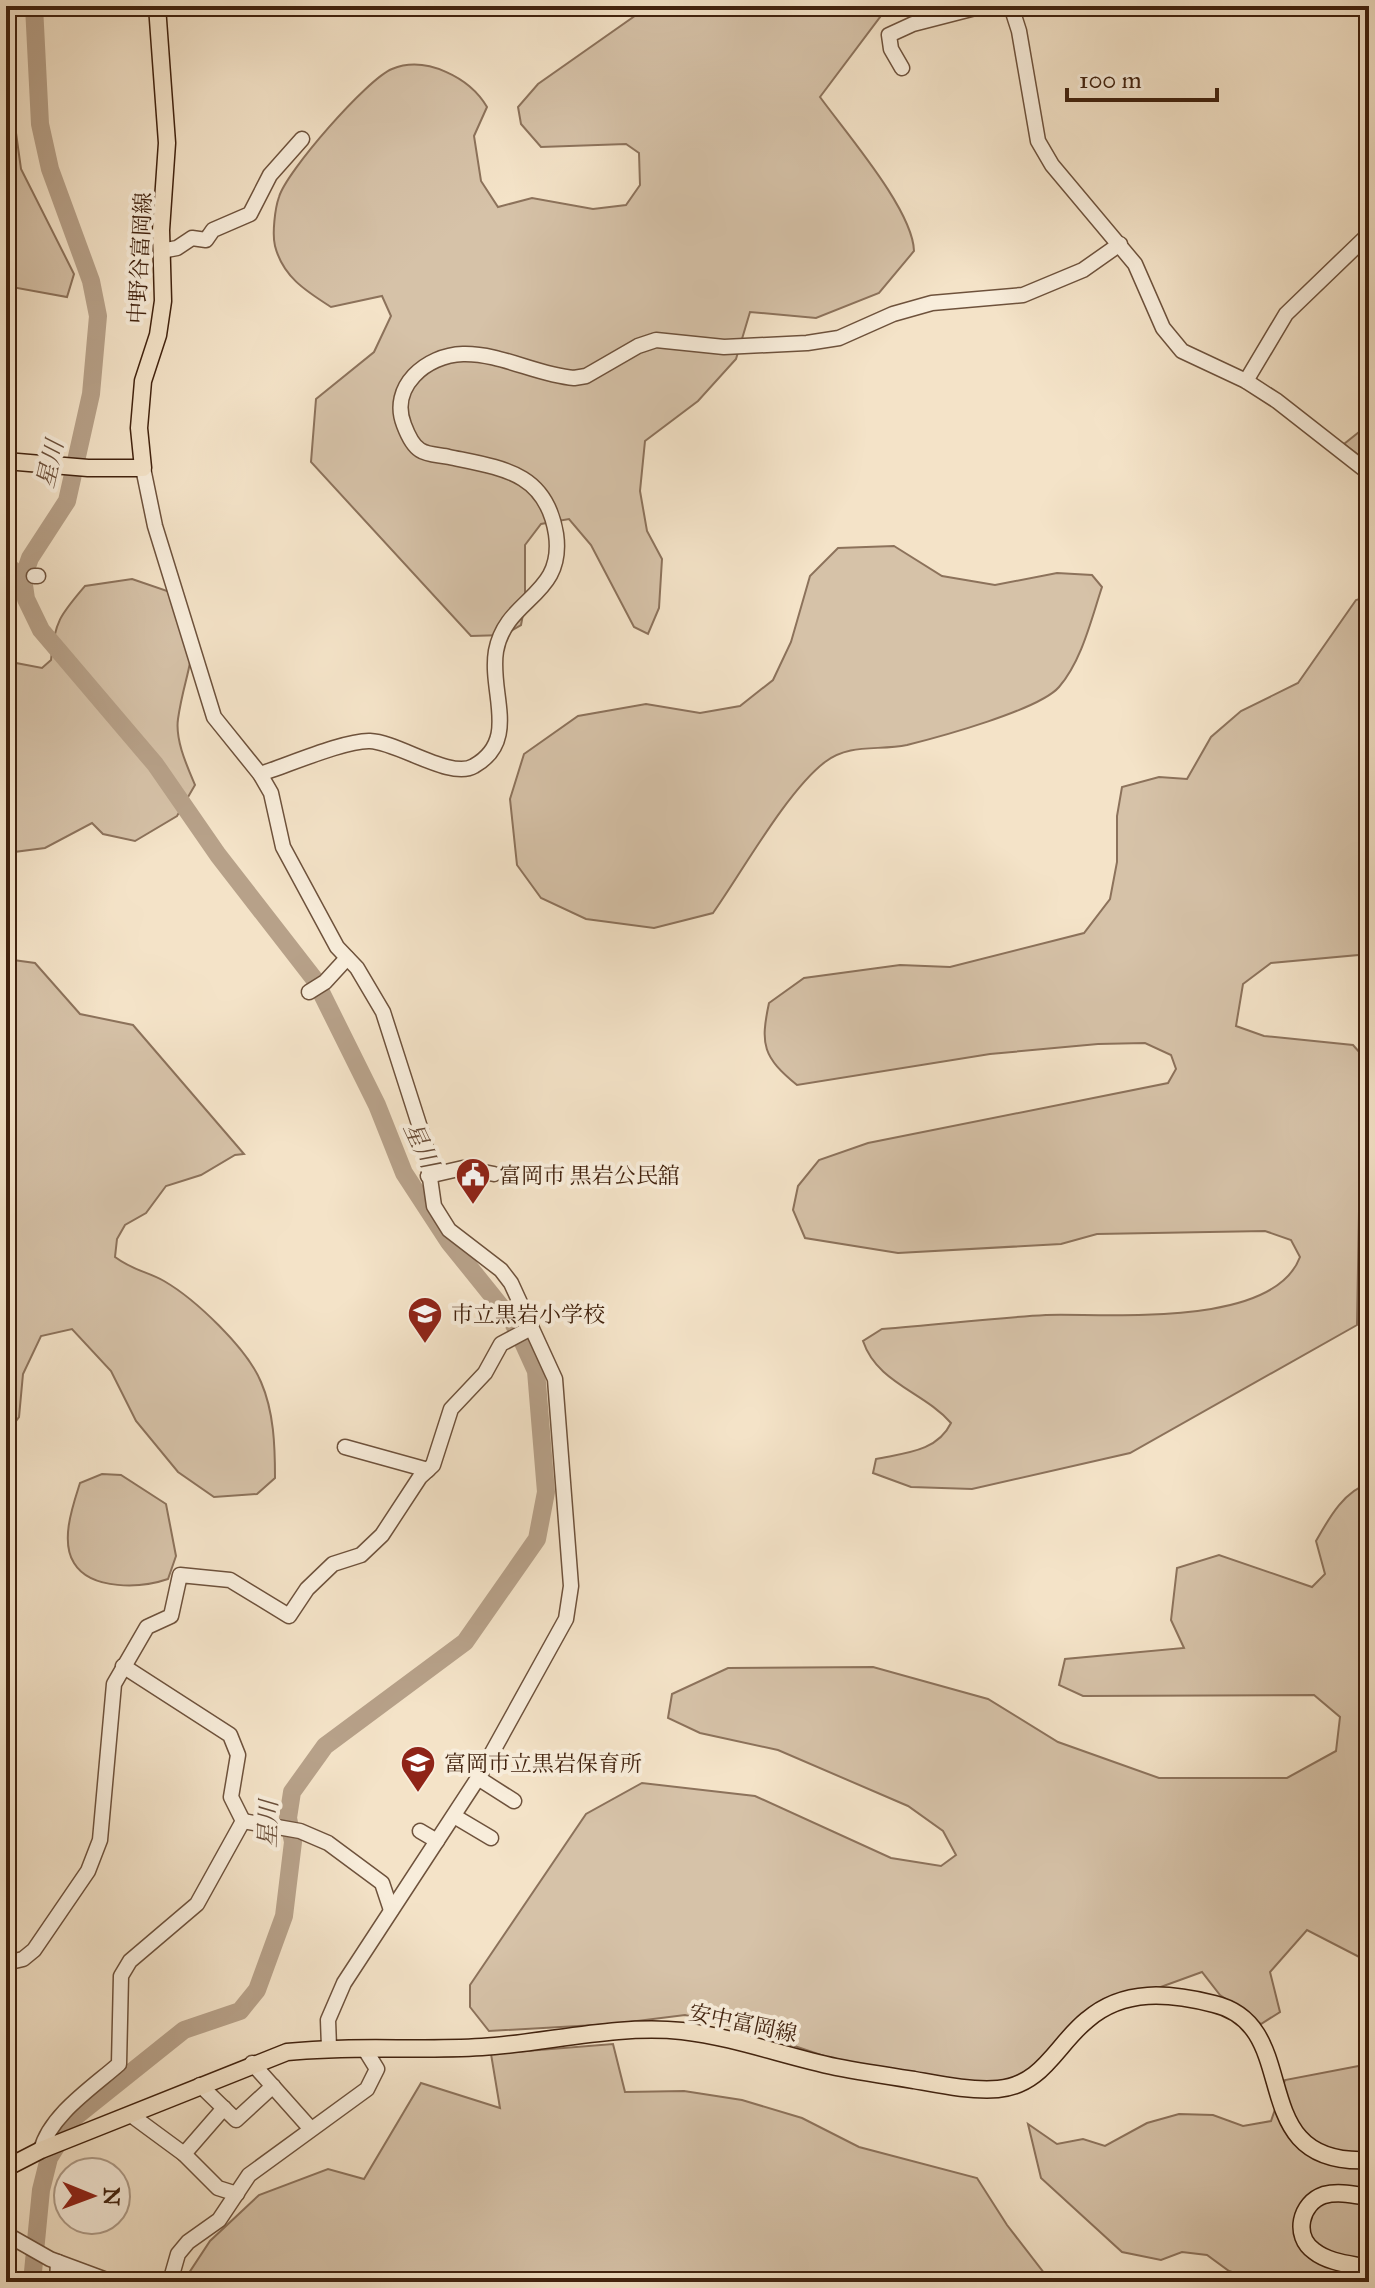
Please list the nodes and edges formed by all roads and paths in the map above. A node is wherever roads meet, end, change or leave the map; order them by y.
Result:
1 (158, 6) edge
2 (983, 6) edge
3 (1011, 6) edge
4 (902, 68) dead end
5 (302, 139) dead end
6 (1369, 234) edge
7 (1120, 244) junction
8 (161, 251) junction
9 (1246, 381) junction
10 (6, 461) edge
11 (143, 468) junction
12 (1369, 473) edge
13 (260, 774) junction
14 (347, 958) junction
15 (309, 992) dead end
16 (494, 1174) dead end
17 (428, 1176) junction
18 (530, 1329) junction
19 (345, 1447) dead end
20 (428, 1470) junction
21 (123, 1666) junction
22 (478, 1778) junction
23 (514, 1801) dead end
24 (454, 1816) junction
25 (243, 1821) junction
26 (420, 1831) dead end
27 (491, 1838) dead end
28 (437, 1841) junction
29 (391, 1910) junction
30 (6, 1963) edge
31 (329, 2047) junction
32 (364, 2048) junction
33 (252, 2063) junction
34 (200, 2085) junction
35 (273, 2086) junction
36 (224, 2108) junction
37 (131, 2115) junction
38 (310, 2128) junction
39 (43, 2149) junction
40 (184, 2154) junction
41 (1369, 2160) edge
42 (6, 2168) edge
43 (237, 2194) junction
44 (1369, 2197) edge
45 (6, 2234) edge
46 (54, 2260) junction
47 (1369, 2268) edge
48 (57, 2282) edge
49 (112, 2282) edge
50 (170, 2282) edge

1 - 8 main road, 中野谷富岡線
2 - 4 street
3 - 7 street
5 - 8 street
6 - 9 street
7 - 9 street
7 - 13 street
8 - 11 main road, 中野谷富岡線
9 - 12 street
10 - 11 main road
11 - 13 street
13 - 14 street
14 - 15 street
14 - 17 street
16 - 17 street
17 - 18 street
18 - 20 street
18 - 22 street
19 - 20 street
20 - 21 street
21 - 25 street
21 - 30 street
22 - 23 street
22 - 24 street
24 - 27 street
24 - 28 street
25 - 29 street
25 - 39 street
26 - 28 street
28 - 29 street
29 - 31 street
31 - 32 main road, 安中富岡線
31 - 33 main road, 安中富岡線
32 - 38 street
32 - 41 main road, 安中富岡線
33 - 34 main road, 安中富岡線
33 - 35 street
34 - 36 street
34 - 37 main road, 安中富岡線
35 - 36 street
35 - 38 street
36 - 40 street
37 - 39 main road, 安中富岡線
37 - 40 street
38 - 43 street
39 - 42 main road, 安中富岡線
40 - 43 street
43 - 50 street
44 - 47 main road
45 - 46 street
46 - 48 street
46 - 49 street

